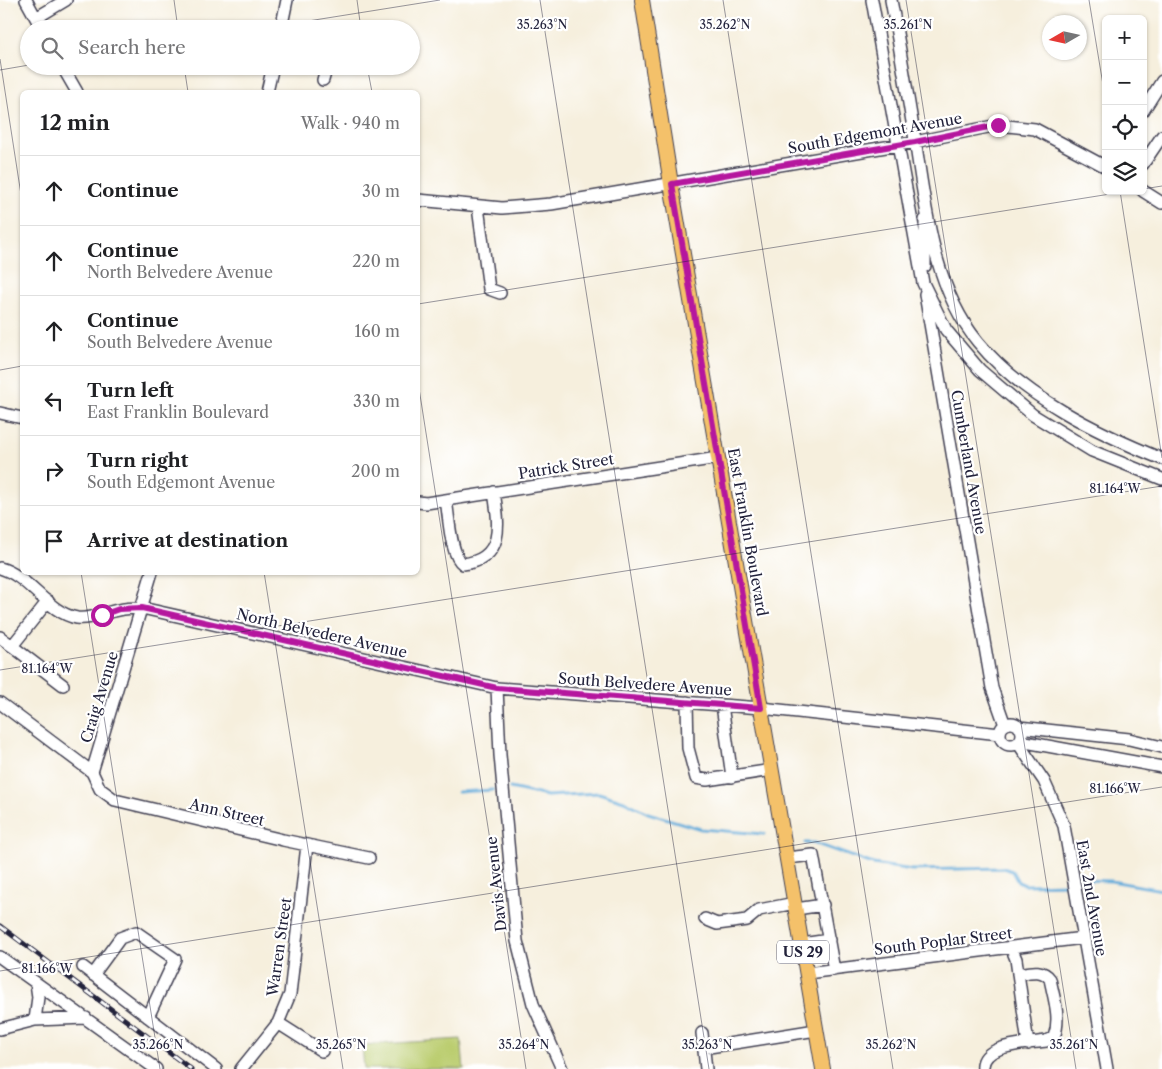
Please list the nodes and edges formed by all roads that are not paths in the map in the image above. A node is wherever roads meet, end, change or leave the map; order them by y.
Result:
1 (26, 0) edge
2 (66, 0) edge
3 (288, 0) edge
4 (642, 0) edge
5 (872, 0) edge
6 (891, 0) edge
7 (36, 18) joint
8 (283, 20) edge
9 (67, 75) edge
10 (270, 75) edge
11 (324, 75) edge
12 (323, 80) dead end
13 (1162, 81) edge
14 (76, 90) edge
15 (267, 90) edge
16 (1146, 105) edge
17 (1162, 136) edge
18 (915, 142) junction
19 (896, 145) junction
20 (1147, 158) edge
21 (1102, 165) edge
22 (672, 184) junction
23 (1147, 194) edge
24 (420, 200) edge
25 (925, 202) junction
26 (1162, 203) edge
27 (478, 207) junction
28 (923, 283) junction
29 (500, 293) dead end
30 (0, 412) edge
31 (20, 417) edge
32 (718, 458) junction
33 (1162, 459) edge
34 (1162, 480) edge
35 (494, 492) junction
36 (446, 500) junction
37 (420, 502) edge
38 (0, 568) edge
39 (20, 575) edge
40 (151, 575) edge
41 (23, 576) edge
42 (48, 601) junction
43 (142, 608) junction
44 (0, 637) edge
45 (12, 646) junction
46 (63, 685) dead end
47 (497, 688) junction
48 (687, 702) junction
49 (0, 703) edge
50 (722, 705) junction
51 (761, 708) junction
52 (1019, 727) junction
53 (1002, 729) junction
54 (1019, 742) junction
55 (1162, 747) edge
56 (1162, 767) edge
57 (772, 770) junction
58 (92, 772) junction
59 (732, 776) junction
60 (306, 845) junction
61 (369, 858) dead end
62 (787, 858) junction
63 (822, 905) junction
64 (795, 906) junction
65 (705, 919) dead end
66 (1083, 938) junction
67 (829, 940) junction
68 (802, 944) junction
69 (1011, 947) junction
70 (0, 957) edge
71 (83, 967) dead end
72 (834, 970) junction
73 (807, 973) junction
74 (1018, 974) junction
75 (93, 975) junction
76 (36, 983) junction
77 (148, 1017) junction
78 (86, 1018) junction
79 (35, 1020) junction
80 (278, 1023) junction
81 (0, 1029) edge
82 (816, 1030) junction
83 (702, 1033) dead end
84 (1028, 1044) junction
85 (703, 1048) junction
86 (322, 1051) dead end
87 (156, 1069) edge
88 (216, 1069) edge
89 (241, 1069) edge
90 (562, 1069) edge
91 (706, 1069) edge
92 (823, 1069) edge
93 (983, 1069) edge
94 (1107, 1069) edge

1 - 7 street
2 - 7 street
3 - 8 street
4 - 22 main road, East Franklin Boulevard / US 29
5 - 19 street
6 - 18 street
9 - 14 street
10 - 15 street
11 - 12 street
13 - 16 street
17 - 20 street
18 - 19 street, South Edgemont Avenue
18 - 21 street, South Edgemont Avenue
18 - 25 street
19 - 22 street, South Edgemont Avenue
19 - 28 street
22 - 27 street, South Edgemont Avenue
22 - 32 main road, East Franklin Boulevard / US 29
23 - 26 street
24 - 27 street, South Edgemont Avenue
25 - 28 street, Cumberland Avenue
25 - 33 street
27 - 29 street
28 - 34 street
28 - 53 street, Cumberland Avenue
30 - 31 street
32 - 35 street, Patrick Street
32 - 51 main road, East Franklin Boulevard / US 29
35 - 36 street, Patrick Street
35 - 36 street
36 - 37 street, Patrick Street
38 - 39 street, North Belvedere Avenue
40 - 43 street, Craig Avenue
41 - 42 street, North Belvedere Avenue
42 - 43 street, North Belvedere Avenue
42 - 45 street
43 - 47 street, North Belvedere Avenue
43 - 58 street, Craig Avenue
44 - 45 street
45 - 46 street
47 - 48 street, South Belvedere Avenue
47 - 90 street, Davis Avenue
48 - 50 street, South Belvedere Avenue
48 - 59 street
49 - 58 street
50 - 51 street, South Belvedere Avenue
50 - 59 street
51 - 53 street, South Belvedere Avenue
51 - 57 main road, East Franklin Boulevard / US 29
52 - 53 street
52 - 54 street
52 - 55 street
53 - 54 street
54 - 56 street
54 - 66 street, East 2nd Avenue
57 - 59 street
57 - 62 main road, East Franklin Boulevard / US 29
58 - 60 street, Ann Street
60 - 61 street, Ann Street
60 - 80 street, Warren Street
62 - 63 street
62 - 64 main road, East Franklin Boulevard / US 29
63 - 64 street
63 - 67 street
64 - 65 street
64 - 68 main road, East Franklin Boulevard / US 29
66 - 69 street, South Poplar Street
66 - 94 street, East 2nd Avenue
67 - 68 street
67 - 72 street
68 - 73 main road, East Franklin Boulevard / US 29
69 - 72 street, South Poplar Street
69 - 74 street
70 - 76 street
71 - 75 street
72 - 73 street, South Poplar Street
73 - 82 main road, East Franklin Boulevard / US 29
74 - 84 street
74 - 84 street
75 - 77 street
75 - 77 street
76 - 78 street
76 - 79 street
77 - 88 street
78 - 79 street
78 - 87 street
79 - 81 street
80 - 86 street
80 - 89 street, Warren Street
82 - 85 street
82 - 92 main road, East Franklin Boulevard / US 29
83 - 85 street
84 - 93 street
85 - 91 street

